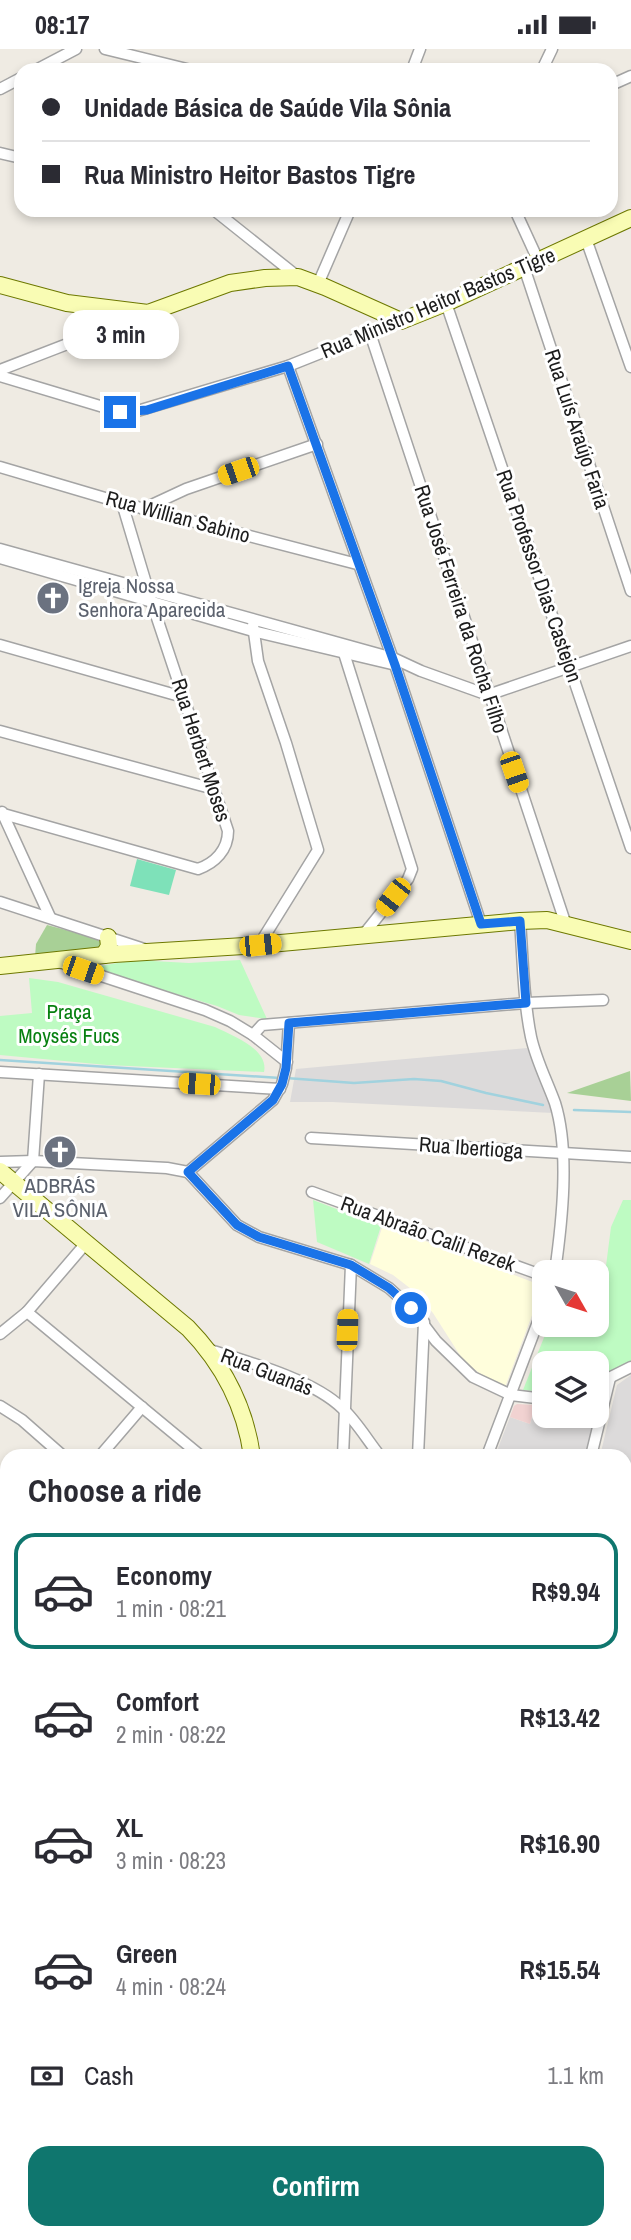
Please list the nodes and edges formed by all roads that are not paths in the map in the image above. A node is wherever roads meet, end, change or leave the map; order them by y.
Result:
1 (76, 49) edge
2 (105, 49) edge
3 (49, 63) edge
4 (162, 63) edge
5 (223, 217) edge
6 (347, 217) edge
7 (517, 217) edge
8 (631, 218) edge
9 (586, 239) junction
10 (531, 264) junction
11 (298, 277) junction
12 (318, 284) junction
13 (0, 285) edge
14 (446, 303) junction
15 (148, 313) junction
16 (401, 321) junction
17 (370, 333) junction
18 (288, 366) junction
19 (631, 367) edge
20 (0, 370) edge
21 (0, 376) edge
22 (317, 444) junction
23 (0, 467) edge
24 (122, 503) junction
25 (143, 509) junction
26 (0, 549) edge
27 (0, 558) edge
28 (357, 564) junction
29 (631, 591) edge
30 (150, 596) junction
31 (253, 618) junction
32 (253, 631) junction
33 (0, 645) edge
34 (631, 646) edge
35 (343, 649) junction
36 (394, 661) junction
37 (569, 666) junction
38 (488, 695) junction
39 (183, 697) junction
40 (0, 731) edge
41 (214, 789) junction
42 (1, 812) edge
43 (631, 848) edge
44 (0, 902) edge
45 (50, 917) junction
46 (520, 921) junction
47 (481, 924) junction
48 (566, 925) junction
49 (364, 934) junction
50 (108, 937) junction
51 (631, 941) edge
52 (260, 945) junction
53 (149, 951) junction
54 (93, 961) junction
55 (0, 966) edge
56 (603, 1000) dead end
57 (526, 1003) junction
58 (289, 1023) junction
59 (253, 1035) junction
60 (287, 1060) junction
61 (0, 1072) edge
62 (39, 1074) junction
63 (281, 1087) junction
64 (311, 1137) dead end
65 (562, 1154) junction
66 (631, 1157) edge
67 (33, 1161) junction
68 (0, 1162) edge
69 (0, 1171) edge
70 (188, 1172) junction
71 (16, 1182) junction
72 (312, 1192) dead end
73 (0, 1198) edge
74 (87, 1242) junction
75 (557, 1260) edge
76 (351, 1265) junction
77 (532, 1272) edge
78 (27, 1312) junction
79 (424, 1322) junction
80 (0, 1334) edge
81 (533, 1337) edge
82 (210, 1350) junction
83 (631, 1367) edge
84 (610, 1378) joint
85 (511, 1395) junction
86 (532, 1398) edge
87 (0, 1406) edge
88 (142, 1407) junction
89 (345, 1410) junction
90 (55, 1449) edge
91 (106, 1449) edge
92 (193, 1449) edge
93 (250, 1449) edge
94 (343, 1449) edge
95 (375, 1449) edge
96 (418, 1449) edge
97 (490, 1449) edge
98 (593, 1449) edge

1 - 3 street
2 - 4 street
5 - 11 street
6 - 12 street
7 - 10 street, Rua Luís Araújo Faria
8 - 9 street, Rua Ministro Heitor Bastos Tigre
9 - 10 street, Rua Ministro Heitor Bastos Tigre
9 - 19 street
10 - 14 street, Rua Ministro Heitor Bastos Tigre
10 - 29 street, Rua Luís Araújo Faria
11 - 12 street
11 - 15 street
12 - 16 street
13 - 15 street
14 - 16 street, Rua Ministro Heitor Bastos Tigre
14 - 37 street, Rua Professor Dias Castejon
15 - 20 street
16 - 17 street, Rua Ministro Heitor Bastos Tigre
17 - 18 street, Rua Ministro Heitor Bastos Tigre
17 - 38 street, Rua José Ferreira da Rocha Filho
18 - 21 street, Rua Ministro Heitor Bastos Tigre
18 - 22 street
22 - 25 street
22 - 28 street
23 - 24 street, Rua Willian Sabino
24 - 25 street, Rua Willian Sabino
24 - 30 street, Rua Herbert Moses
25 - 28 street, Rua Willian Sabino
26 - 30 street
27 - 30 street
28 - 36 street
30 - 31 street
30 - 32 street
30 - 39 street, Rua Herbert Moses
31 - 32 street
31 - 35 street
32 - 35 street
32 - 52 street
33 - 39 street
34 - 37 street
35 - 36 street
35 - 49 street
36 - 38 street
36 - 47 street
37 - 38 street
37 - 43 street, Rua Professor Dias Castejon
38 - 48 street, Rua José Ferreira da Rocha Filho
39 - 41 street, Rua Herbert Moses
40 - 41 street
41 - 42 street, Rua Herbert Moses
42 - 45 street
44 - 45 street
45 - 50 street
46 - 47 street
46 - 48 street
46 - 57 street
47 - 49 street
48 - 51 street
49 - 52 street
50 - 53 street
50 - 54 street
52 - 53 street
53 - 54 street
54 - 55 street
54 - 59 street
56 - 57 street
57 - 58 street
57 - 65 street
58 - 59 street
58 - 60 street
59 - 60 street
60 - 63 street
61 - 62 street
62 - 63 street
62 - 67 street
63 - 70 street
64 - 65 street, Rua Ibertioga
65 - 66 street, Rua Ibertioga
65 - 75 street
67 - 68 street
67 - 70 street
67 - 71 street
69 - 71 street
70 - 76 street
71 - 73 street
71 - 74 street
72 - 77 street, Rua Abraão Calil Rezek
74 - 78 street
74 - 82 street
76 - 79 street
76 - 89 street
78 - 80 street
78 - 88 street
79 - 85 street
79 - 96 street
81 - 85 street
82 - 89 street, Rua Guanás
82 - 93 street
83 - 84 street
84 - 98 street
85 - 86 street
85 - 97 street
87 - 90 street
88 - 91 street
88 - 92 street
89 - 94 street
89 - 95 street, Rua Guanás

